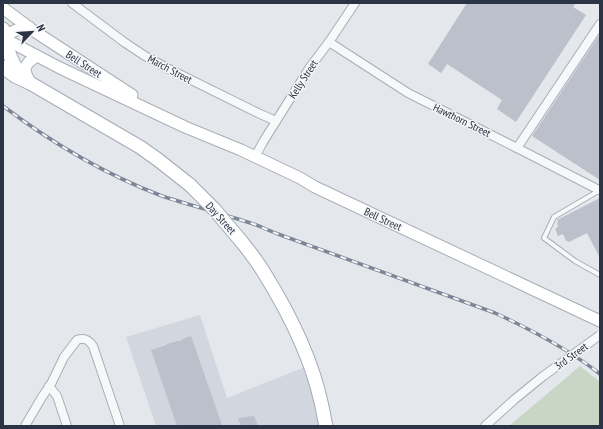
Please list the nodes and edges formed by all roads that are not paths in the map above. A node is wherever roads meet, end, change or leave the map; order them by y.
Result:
1 (72, 3) edge
2 (355, 3) edge
3 (3, 8) edge
4 (600, 24) edge
5 (29, 27) junction
6 (4, 35) edge
7 (329, 42) junction
8 (37, 56) junction
9 (3, 67) edge
10 (30, 83) junction
11 (166, 118) junction
12 (276, 121) junction
13 (517, 148) junction
14 (255, 157) junction
15 (600, 190) edge
16 (600, 275) edge
17 (600, 320) edge
18 (600, 334) edge
19 (49, 386) junction
20 (25, 426) edge
21 (67, 426) edge
22 (120, 426) edge
23 (326, 426) edge
24 (485, 426) edge

1 - 12 street, March Street
2 - 7 street, Kelly Street
3 - 5 main road, Bell Street
4 - 13 street
5 - 6 main road
5 - 11 main road, Bell Street
6 - 8 main road, Bell Street
6 - 10 main road, Day Street
7 - 12 street, Kelly Street
7 - 13 street, Hawthorn Street
8 - 10 main road
8 - 11 main road, Bell Street
9 - 10 main road, Day Street
10 - 23 main road, Day Street, bridge
11 - 14 main road, Bell Street
12 - 14 street, Kelly Street
13 - 15 street, Hawthorn Street
14 - 17 main road, Bell Street
15 - 16 lane
18 - 24 street, 3rd Street, bridge
19 - 20 street
19 - 21 street
19 - 22 street

